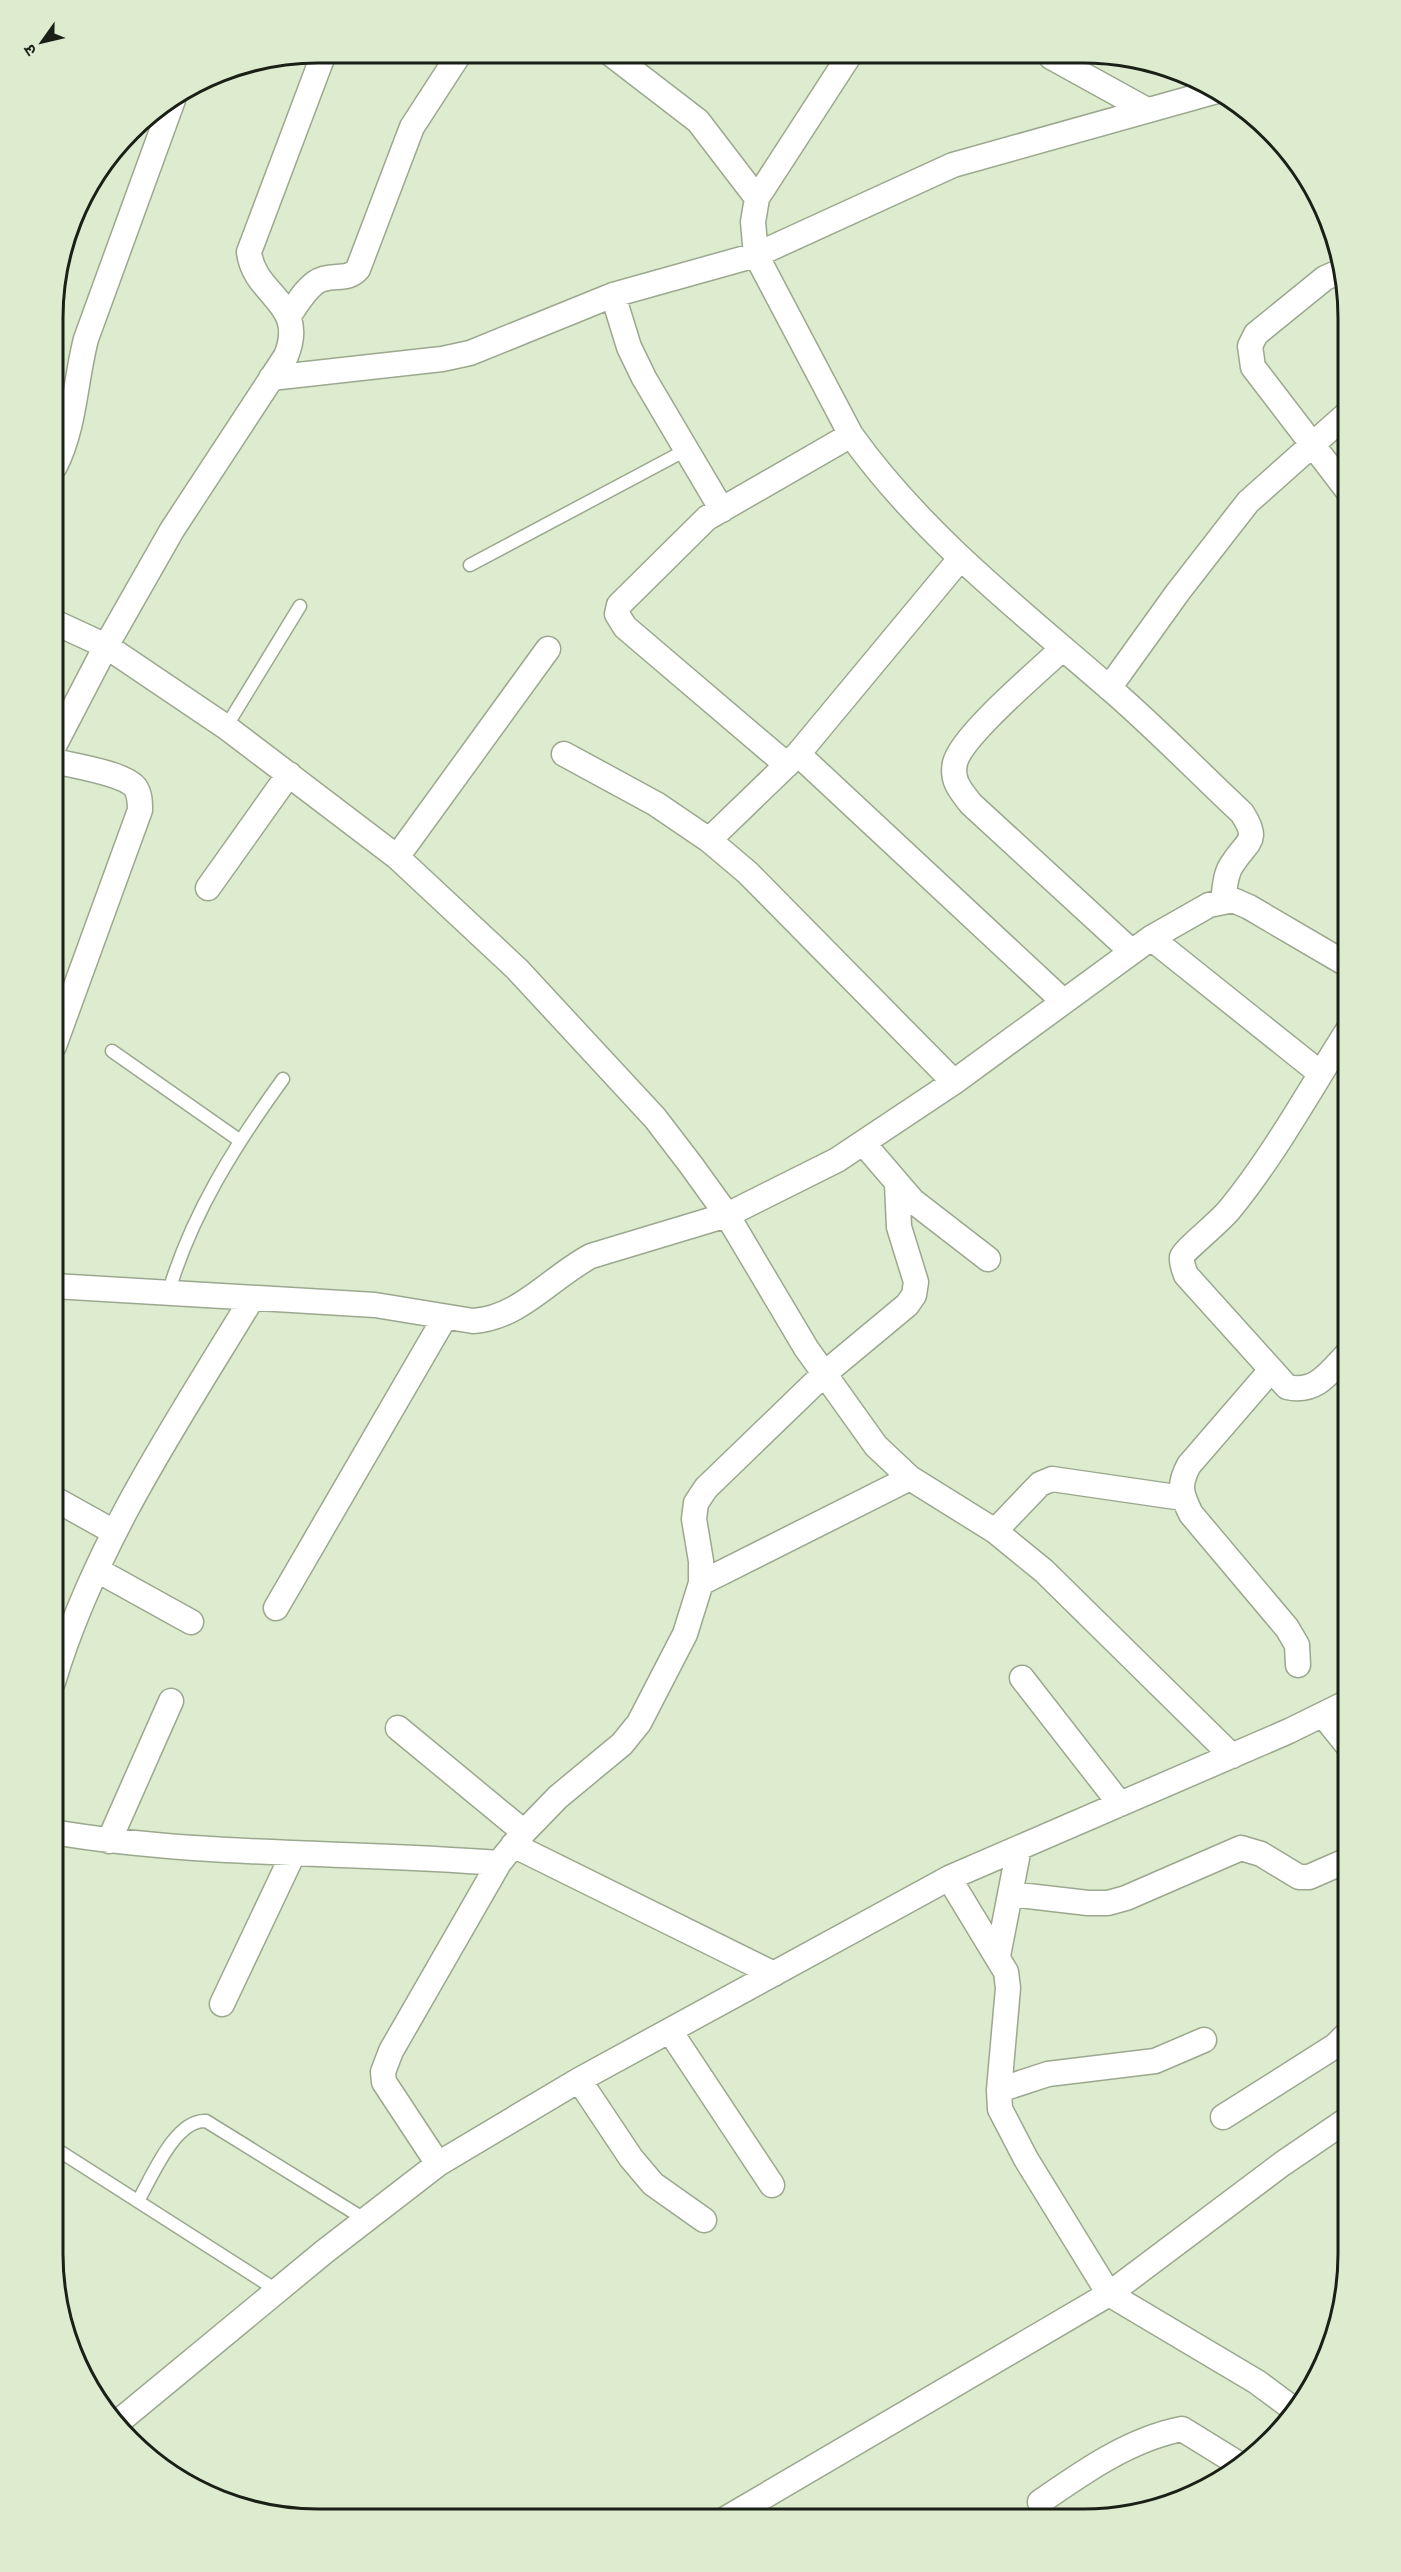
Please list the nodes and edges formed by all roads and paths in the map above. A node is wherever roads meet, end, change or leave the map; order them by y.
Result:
1 (320, 63) edge
2 (454, 63) edge
3 (623, 63) edge
4 (844, 63) edge
5 (1062, 63) edge
6 (1205, 94) edge
7 (1147, 110) junction
8 (169, 112) edge
9 (757, 198) junction
10 (756, 255) junction
11 (1334, 274) edge
12 (613, 296) junction
13 (288, 317) junction
14 (271, 378) junction
15 (1338, 422) edge
16 (851, 435) junction
17 (1314, 444) junction
18 (63, 447) edge
19 (686, 450) junction
20 (1338, 477) edge
21 (722, 510) junction
22 (959, 560) junction
23 (470, 565) dead end
24 (300, 606) dead end
25 (63, 626) edge
26 (106, 646) junction
27 (1063, 648) junction
28 (548, 649) dead end
29 (1109, 688) junction
30 (226, 727) junction
31 (63, 729) edge
32 (564, 754) dead end
33 (792, 760) junction
34 (63, 763) edge
35 (289, 774) junction
36 (709, 840) junction
37 (397, 857) junction
38 (208, 888) dead end
39 (1223, 900) junction
40 (1151, 938) junction
41 (1132, 952) junction
42 (1338, 959) edge
43 (1063, 1001) junction
44 (63, 1021) edge
45 (1338, 1045) edge
46 (112, 1051) dead end
47 (1320, 1073) junction
48 (283, 1079) dead end
49 (954, 1082) junction
50 (239, 1140) junction
51 (864, 1144) junction
52 (897, 1184) junction
53 (727, 1215) junction
54 (988, 1259) dead end
55 (63, 1287) edge
56 (168, 1294) junction
57 (251, 1300) junction
58 (445, 1317) junction
59 (1338, 1364) edge
60 (1271, 1370) junction
61 (824, 1374) junction
62 (910, 1478) junction
63 (1183, 1498) junction
64 (63, 1504) edge
65 (995, 1531) junction
66 (114, 1532) junction
67 (97, 1570) junction
68 (701, 1583) junction
69 (276, 1608) dead end
70 (191, 1622) dead end
71 (63, 1657) edge
72 (1298, 1665) dead end
73 (1022, 1678) dead end
74 (171, 1701) dead end
75 (1338, 1707) edge
76 (1323, 1715) junction
77 (398, 1728) dead end
78 (1338, 1734) edge
79 (1232, 1756) junction
80 (1120, 1804) junction
81 (63, 1834) edge
82 (109, 1841) junction
83 (512, 1847) junction
84 (1019, 1848) junction
85 (293, 1854) junction
86 (1338, 1864) edge
87 (949, 1878) junction
88 (1010, 1894) junction
89 (998, 1956) junction
90 (774, 1974) junction
91 (222, 2004) dead end
92 (670, 2031) junction
93 (1204, 2040) dead end
94 (1338, 2043) edge
95 (579, 2080) junction
96 (999, 2090) junction
97 (1223, 2117) dead end
98 (1338, 2126) edge
99 (63, 2153) edge
100 (438, 2164) junction
101 (772, 2185) dead end
102 (138, 2201) junction
103 (366, 2220) junction
104 (704, 2220) dead end
105 (278, 2291) junction
106 (1109, 2294) junction
107 (1288, 2405) edge
108 (123, 2418) edge
109 (1233, 2460) edge
110 (1040, 2502) dead end
111 (742, 2509) edge

1 - 13 street
2 - 13 street
3 - 9 street
4 - 9 street
5 - 7 street
6 - 7 street
7 - 10 street
8 - 18 street
9 - 10 street
10 - 12 street
10 - 16 street
11 - 17 street
12 - 14 street
12 - 19 street
13 - 14 street
14 - 26 street
15 - 17 street
16 - 21 street
16 - 22 street
17 - 20 street
17 - 29 street
19 - 21 street
19 - 23 lane
21 - 33 street
22 - 27 street
22 - 33 street
24 - 30 lane
25 - 26 street
26 - 30 street
26 - 31 street
27 - 29 street
27 - 41 street
28 - 37 street
29 - 39 street
30 - 35 street
32 - 36 street
33 - 36 street
33 - 43 street
34 - 44 street
35 - 37 street
35 - 38 street
36 - 49 street
37 - 53 street
39 - 40 street
39 - 42 street
40 - 41 street
40 - 47 street
41 - 43 street
43 - 49 street
45 - 47 street
46 - 50 lane
47 - 60 street
48 - 50 lane
49 - 51 street
50 - 56 lane
51 - 52 street
51 - 53 street
52 - 54 street
52 - 61 street
53 - 58 street
53 - 61 street
55 - 56 street
56 - 57 street
57 - 58 street
57 - 66 street
58 - 69 street
59 - 60 street
60 - 63 street
61 - 62 street
61 - 68 street
62 - 65 street
62 - 68 street
63 - 65 street
63 - 72 street
64 - 66 street
65 - 79 street
66 - 67 street
67 - 70 street
67 - 71 street
68 - 83 street
73 - 80 street
74 - 82 street
75 - 76 street
76 - 78 street
76 - 79 street
77 - 83 street
79 - 80 street
80 - 84 street
81 - 82 street
82 - 85 street
83 - 85 street
83 - 90 street
83 - 100 street
84 - 87 street
84 - 88 street
85 - 91 street
86 - 88 street
87 - 89 street
87 - 90 street
88 - 89 street
89 - 96 street
90 - 92 street
92 - 95 street
92 - 101 street
93 - 96 street
94 - 97 street
95 - 100 street
95 - 104 street
96 - 106 street
98 - 106 street
99 - 102 lane
100 - 103 street
102 - 103 lane
102 - 105 lane
103 - 105 street
105 - 108 street
106 - 107 street
106 - 111 street
109 - 110 street

